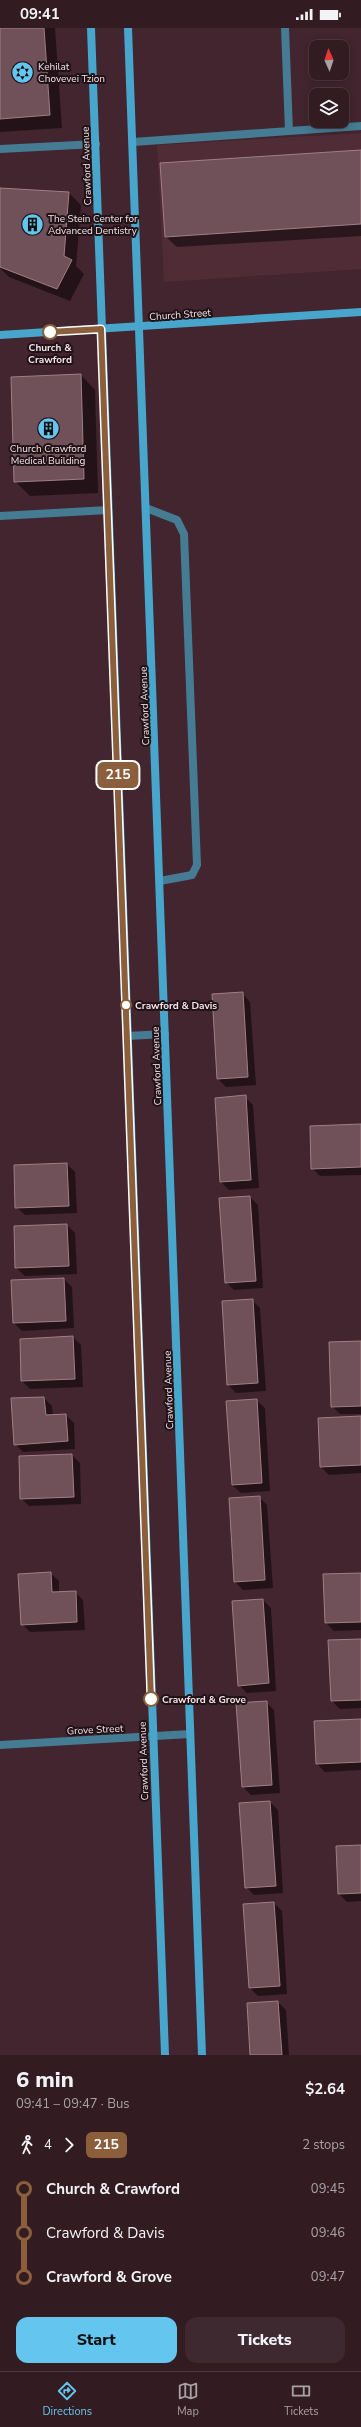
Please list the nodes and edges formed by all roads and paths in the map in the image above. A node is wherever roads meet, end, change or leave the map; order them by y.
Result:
1 (91, 28) edge
2 (128, 28) edge
3 (285, 28) edge
4 (361, 126) edge
5 (289, 131) junction
6 (133, 142) junction
7 (96, 144) junction
8 (0, 149) edge
9 (361, 312) edge
10 (140, 327) junction
11 (101, 329) junction
12 (0, 335) edge
13 (146, 508) junction
14 (108, 510) junction
15 (0, 516) edge
16 (160, 881) junction
17 (165, 1034) junction
18 (127, 1036) junction
19 (190, 1734) junction
20 (152, 1736) junction
21 (0, 1745) edge
22 (165, 2055) edge
23 (202, 2055) edge

1 - 7 main road, Crawford Avenue
2 - 6 main road, Crawford Avenue
3 - 5 street
4 - 5 street
5 - 6 street
6 - 10 main road, Crawford Avenue
7 - 8 street
7 - 11 main road, Crawford Avenue
9 - 10 main road, Church Street
10 - 11 main road, Church Street
10 - 13 main road, Crawford Avenue
11 - 12 main road, Church Street
11 - 14 main road, Crawford Avenue
13 - 16 main road, Crawford Avenue
13 - 16 street
14 - 15 street
14 - 18 main road, Crawford Avenue
16 - 17 main road, Crawford Avenue
17 - 18 street
17 - 19 main road, Crawford Avenue
18 - 20 main road, Crawford Avenue
19 - 20 street, Grove Street
19 - 23 main road, Crawford Avenue
20 - 21 street, Grove Street
20 - 22 main road, Crawford Avenue

